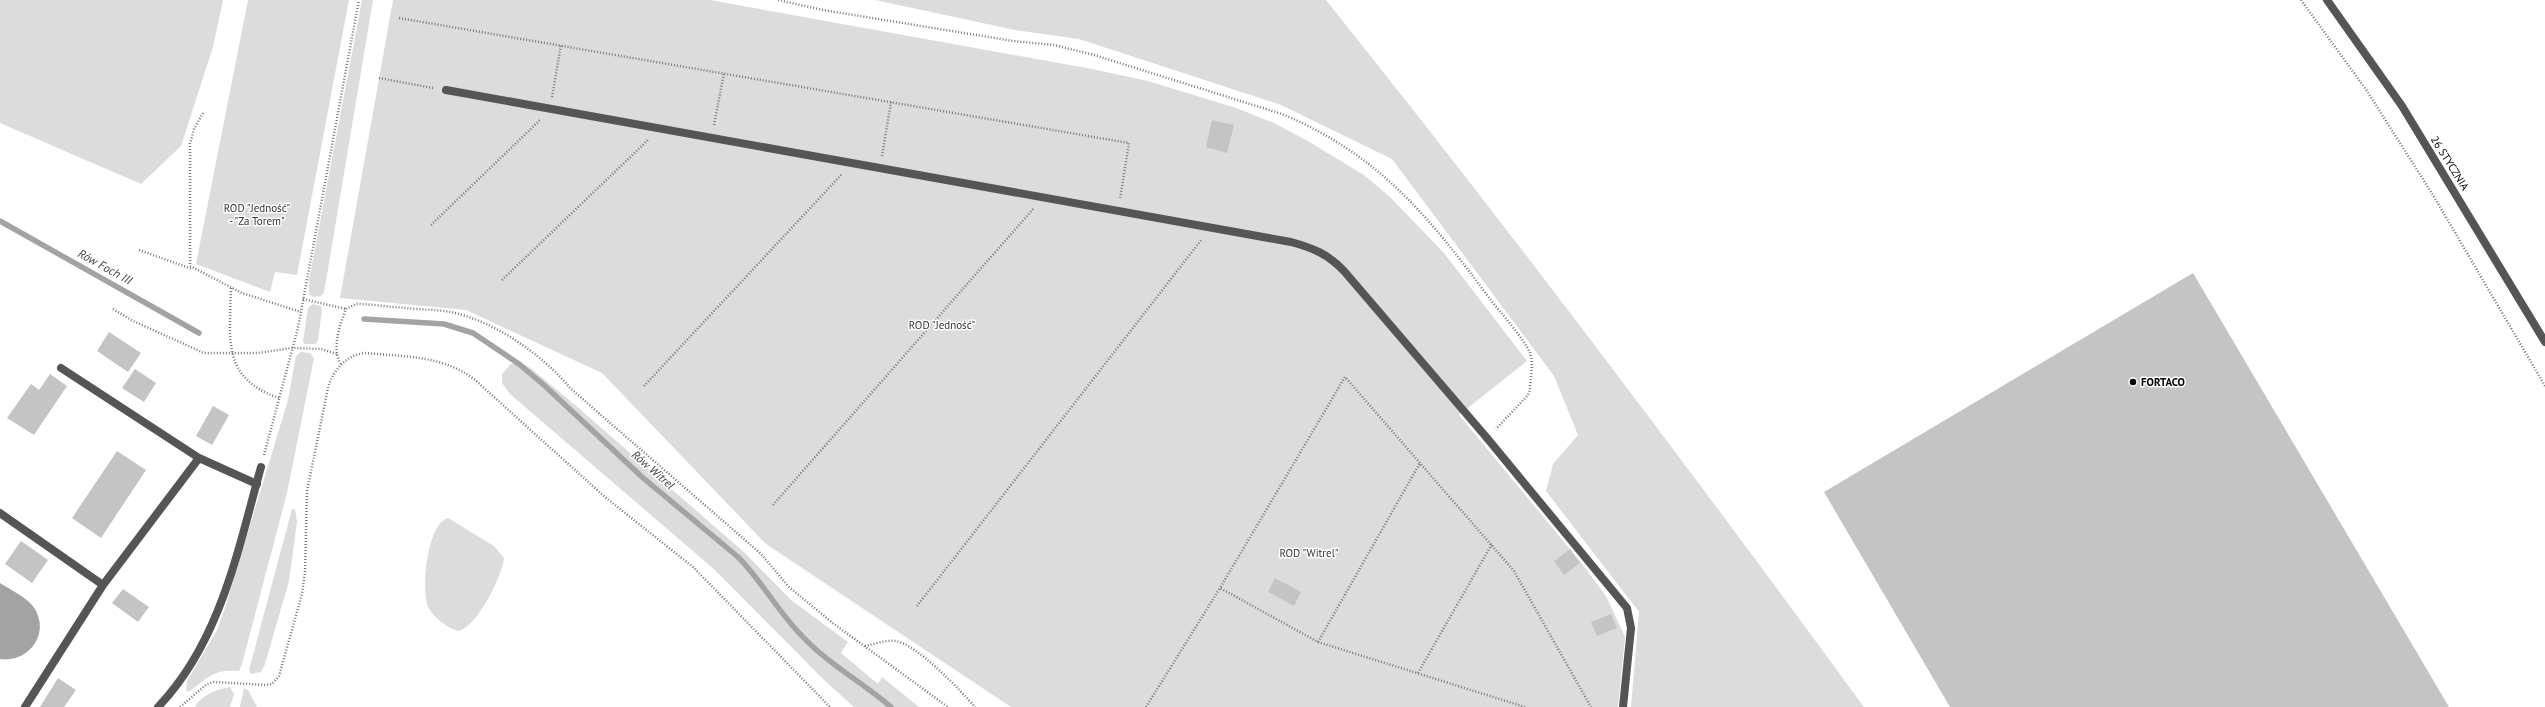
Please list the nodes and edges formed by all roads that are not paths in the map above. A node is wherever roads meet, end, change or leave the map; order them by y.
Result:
1 (2327, 0) edge
2 (446, 90) road end
3 (2545, 342) edge
4 (61, 368) dead end
5 (199, 458) junction
6 (261, 468) road end
7 (257, 484) junction
8 (0, 513) edge
9 (103, 585) junction
10 (25, 707) edge
11 (158, 707) edge
12 (1623, 707) edge

1 - 3 street, 26 STYCZNIA
2 - 12 street
4 - 5 street
5 - 7 street
5 - 9 street
6 - 7 street
7 - 11 street
8 - 9 street
9 - 10 street

